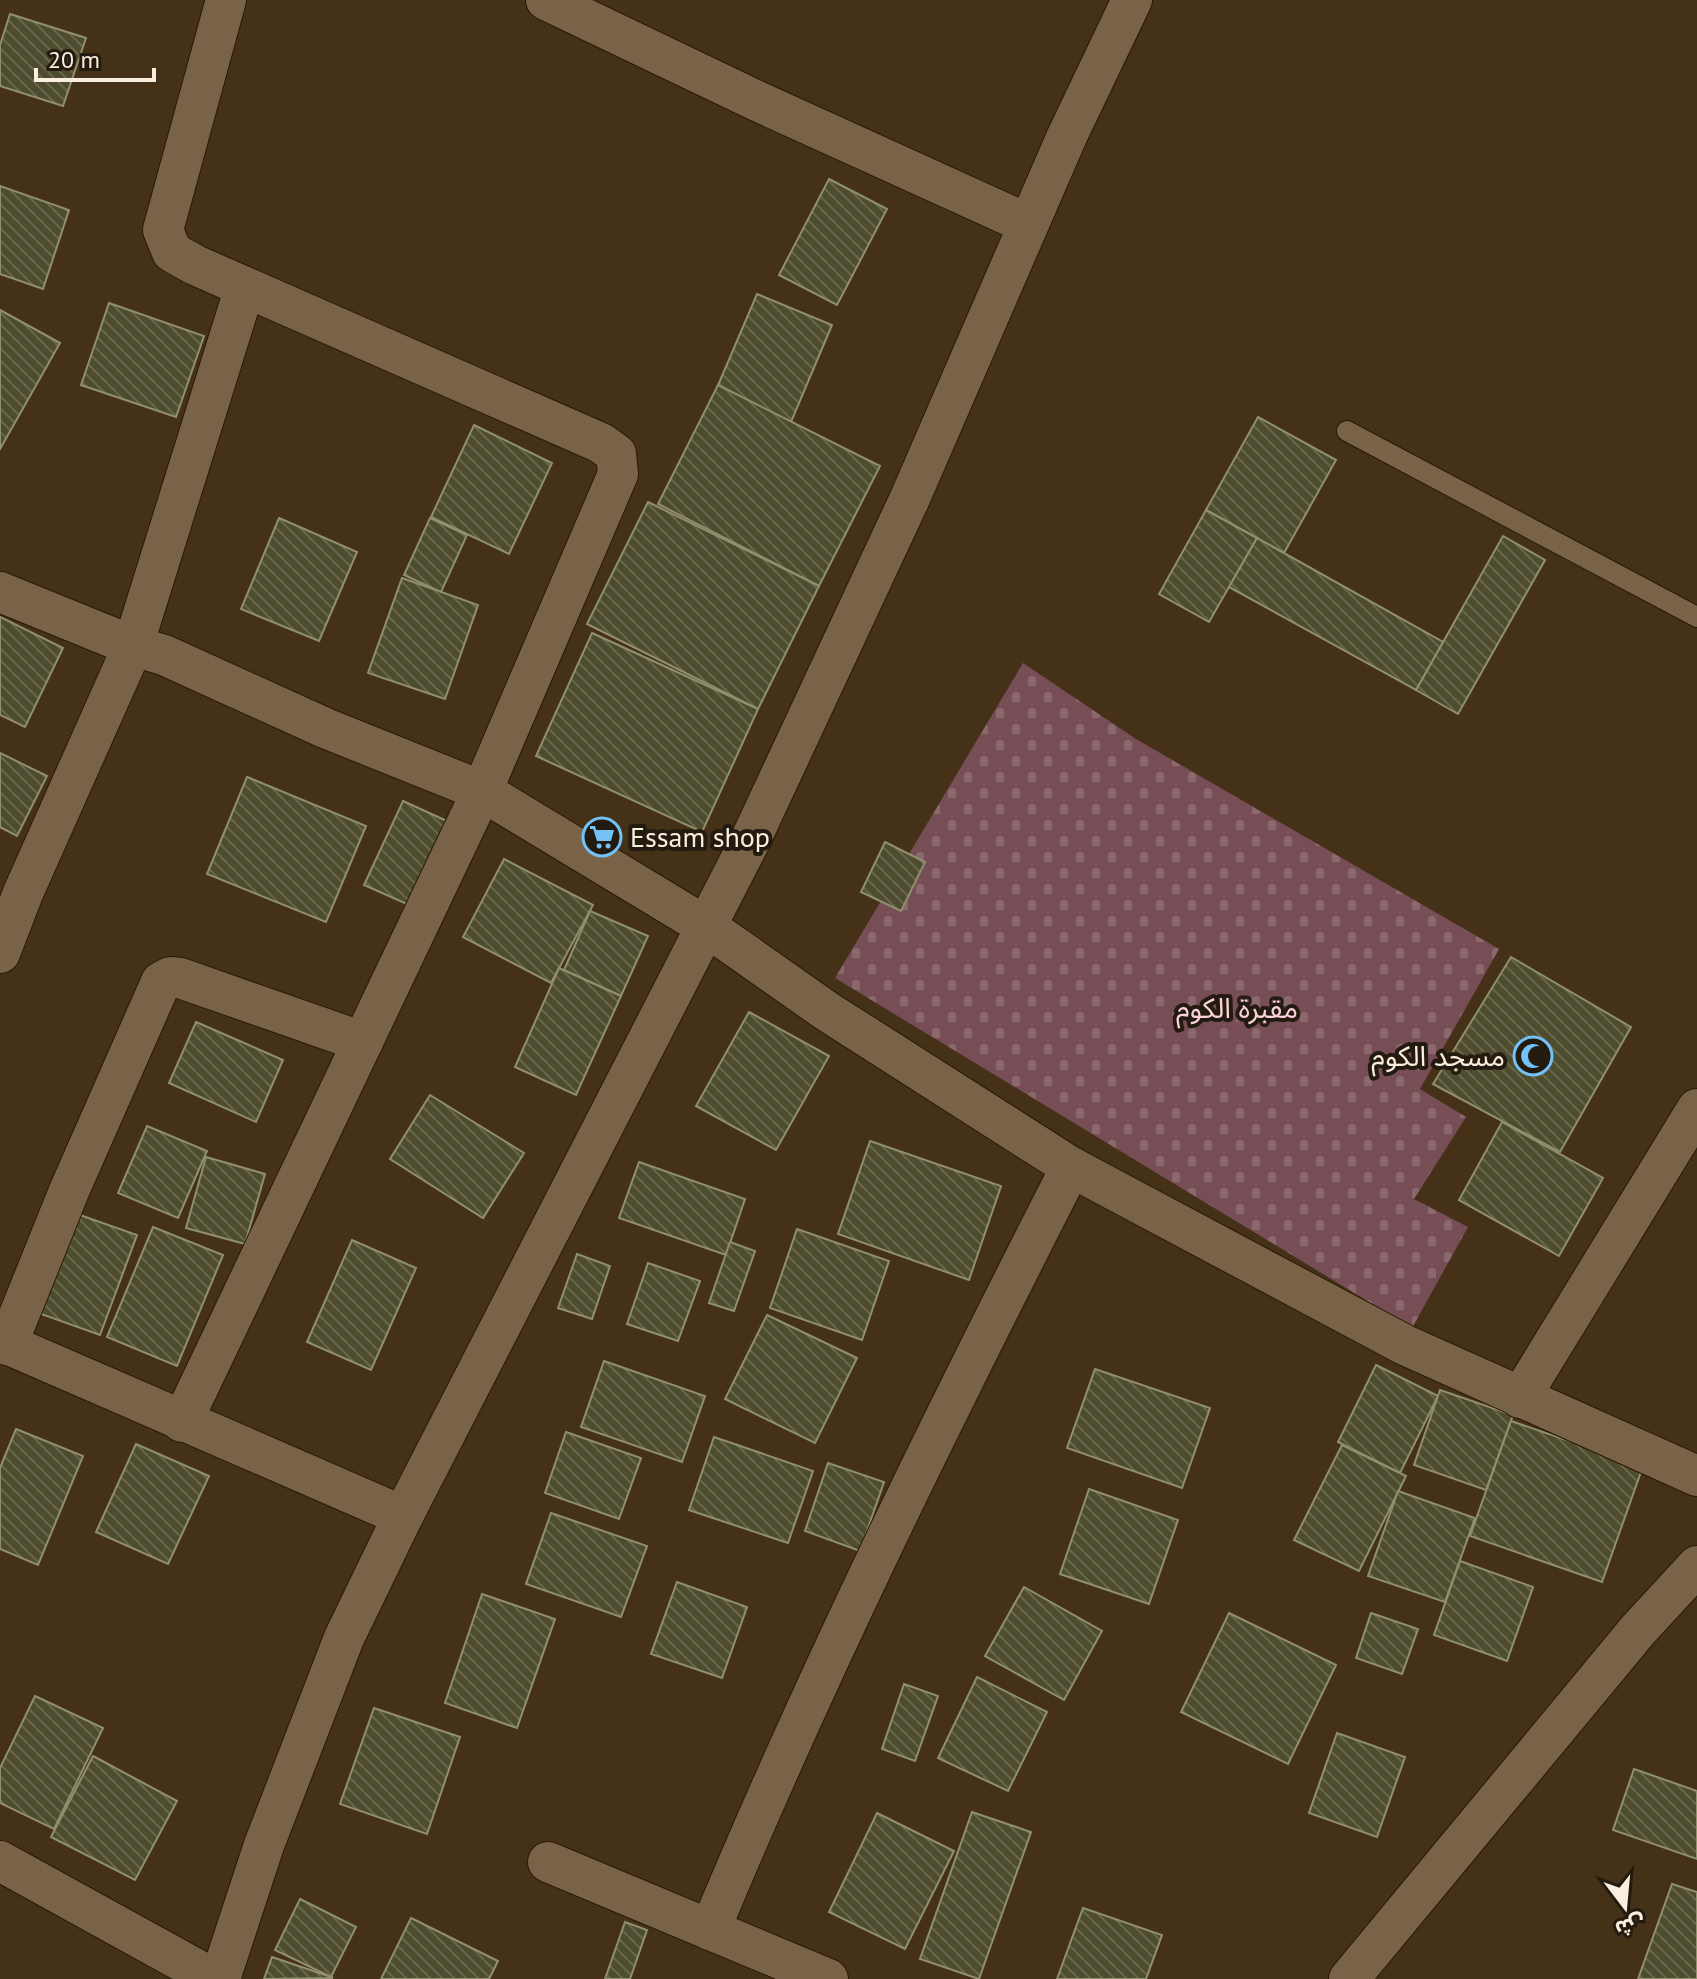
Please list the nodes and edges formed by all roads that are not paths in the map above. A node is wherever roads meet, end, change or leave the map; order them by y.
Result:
1 (226, 0) edge
2 (546, 0) edge
3 (1132, 0) edge
4 (595, 10) edge
5 (1028, 224) junction
6 (245, 287) junction
7 (1347, 431) dead end
8 (0, 592) edge
9 (1697, 617) edge
10 (133, 646) junction
11 (482, 791) junction
12 (707, 927) junction
13 (0, 953) edge
14 (363, 1042) junction
15 (1696, 1118) edge
16 (1071, 1167) junction
17 (4, 1343) edge
18 (1520, 1398) junction
19 (182, 1422) junction
20 (1697, 1476) edge
21 (403, 1516) junction
22 (1697, 1566) edge
23 (0, 1861) edge
24 (548, 1862) dead end
25 (710, 1930) junction
26 (214, 1979) edge
27 (220, 1979) edge
28 (828, 1979) edge
29 (1349, 1979) edge

1 - 6 street
2 - 4 street
3 - 5 street
4 - 5 street
5 - 12 street
6 - 10 street
6 - 11 street
7 - 9 lane
8 - 10 street
10 - 11 street
10 - 13 street
11 - 12 street
11 - 14 street
12 - 16 street
12 - 21 street
14 - 17 street
14 - 19 street
15 - 18 street
16 - 18 street
16 - 25 street
17 - 19 street
18 - 20 street
19 - 21 street
21 - 27 street
22 - 29 street
23 - 26 street
24 - 25 street
25 - 28 street

